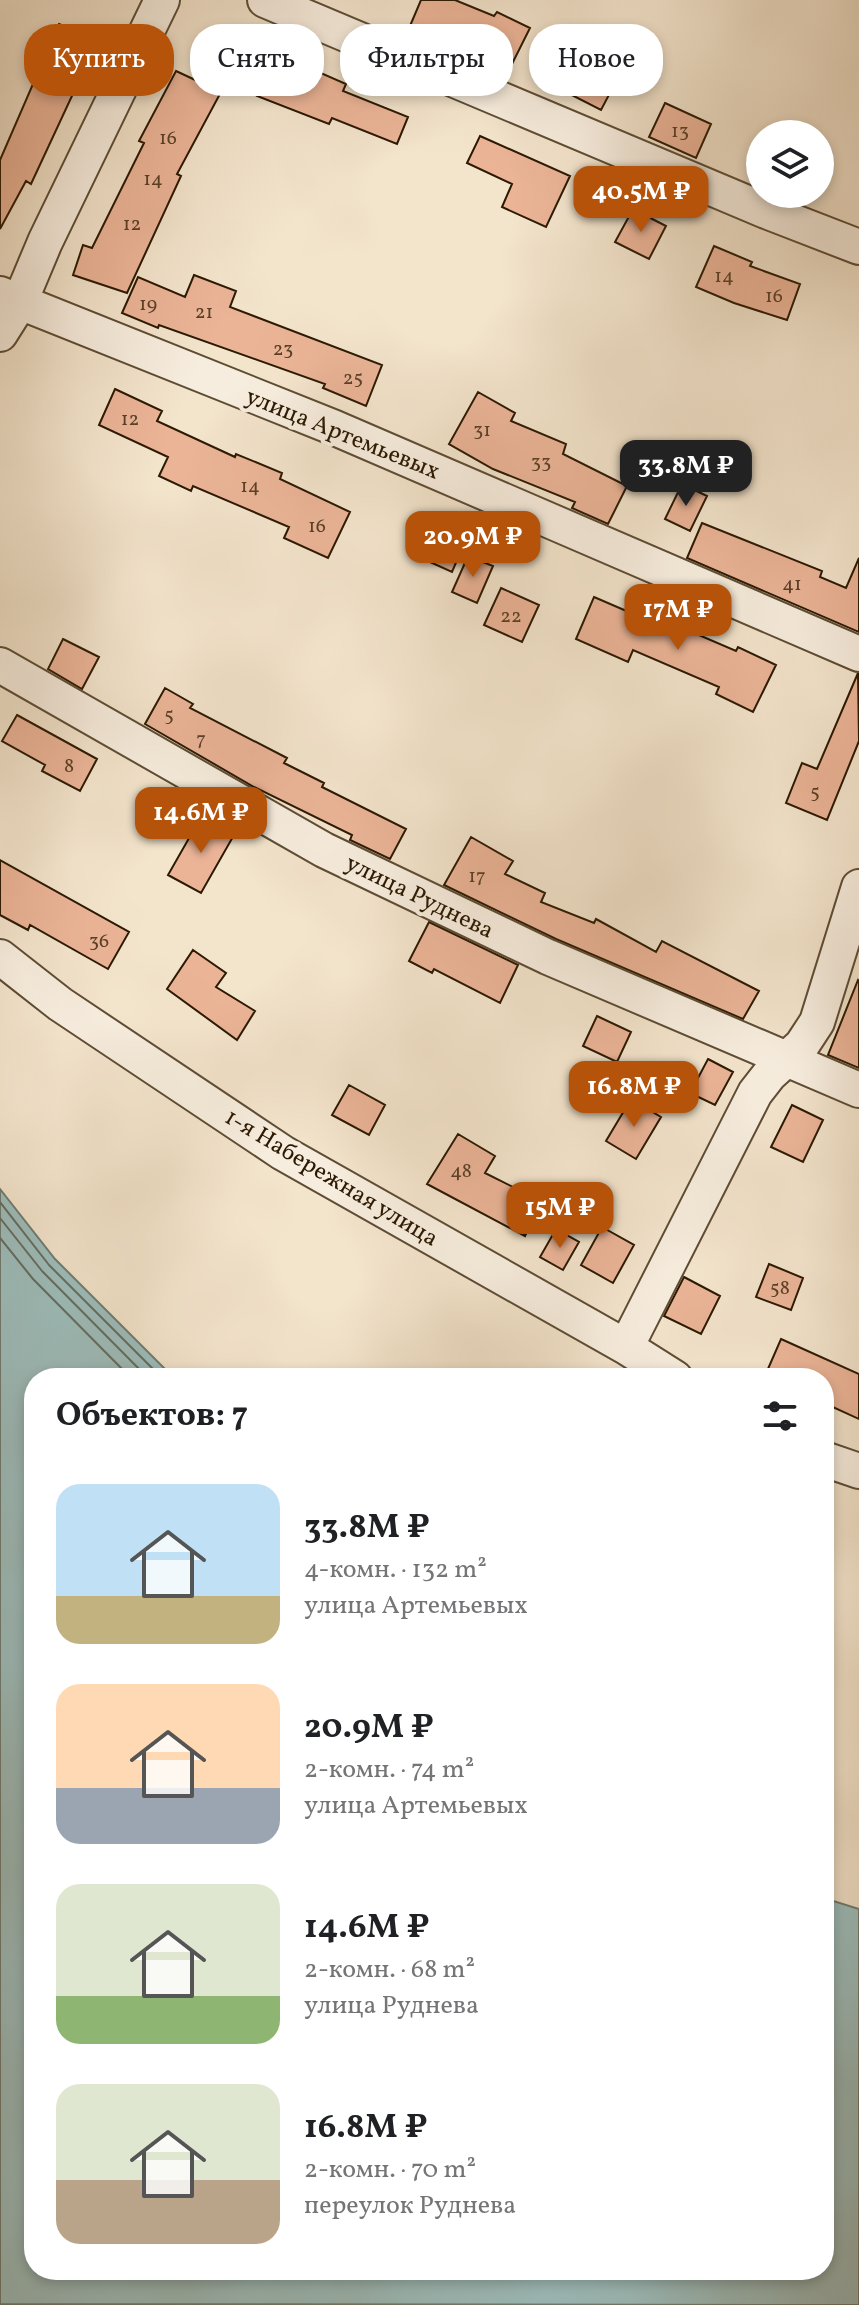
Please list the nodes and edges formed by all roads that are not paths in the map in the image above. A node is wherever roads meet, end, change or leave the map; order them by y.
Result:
1 (162, 0) edge
2 (265, 0) edge
3 (859, 247) edge
4 (9, 299) edge
5 (0, 334) edge
6 (859, 654) edge
7 (0, 665) edge
8 (859, 887) edge
9 (0, 957) edge
10 (787, 1058) junction
11 (859, 1090) edge
12 (626, 1347) junction
13 (659, 1368) edge
14 (834, 1462) edge
15 (859, 1471) edge

1 - 4 street
2 - 3 street
4 - 5 street
4 - 6 street, улица Артемьевых
7 - 10 street, улица Руднева
8 - 10 street
9 - 12 street, 1-я Набережная улица
10 - 11 street, улица Руднева
10 - 12 street
12 - 13 street, 1-я Набережная улица
14 - 15 street

